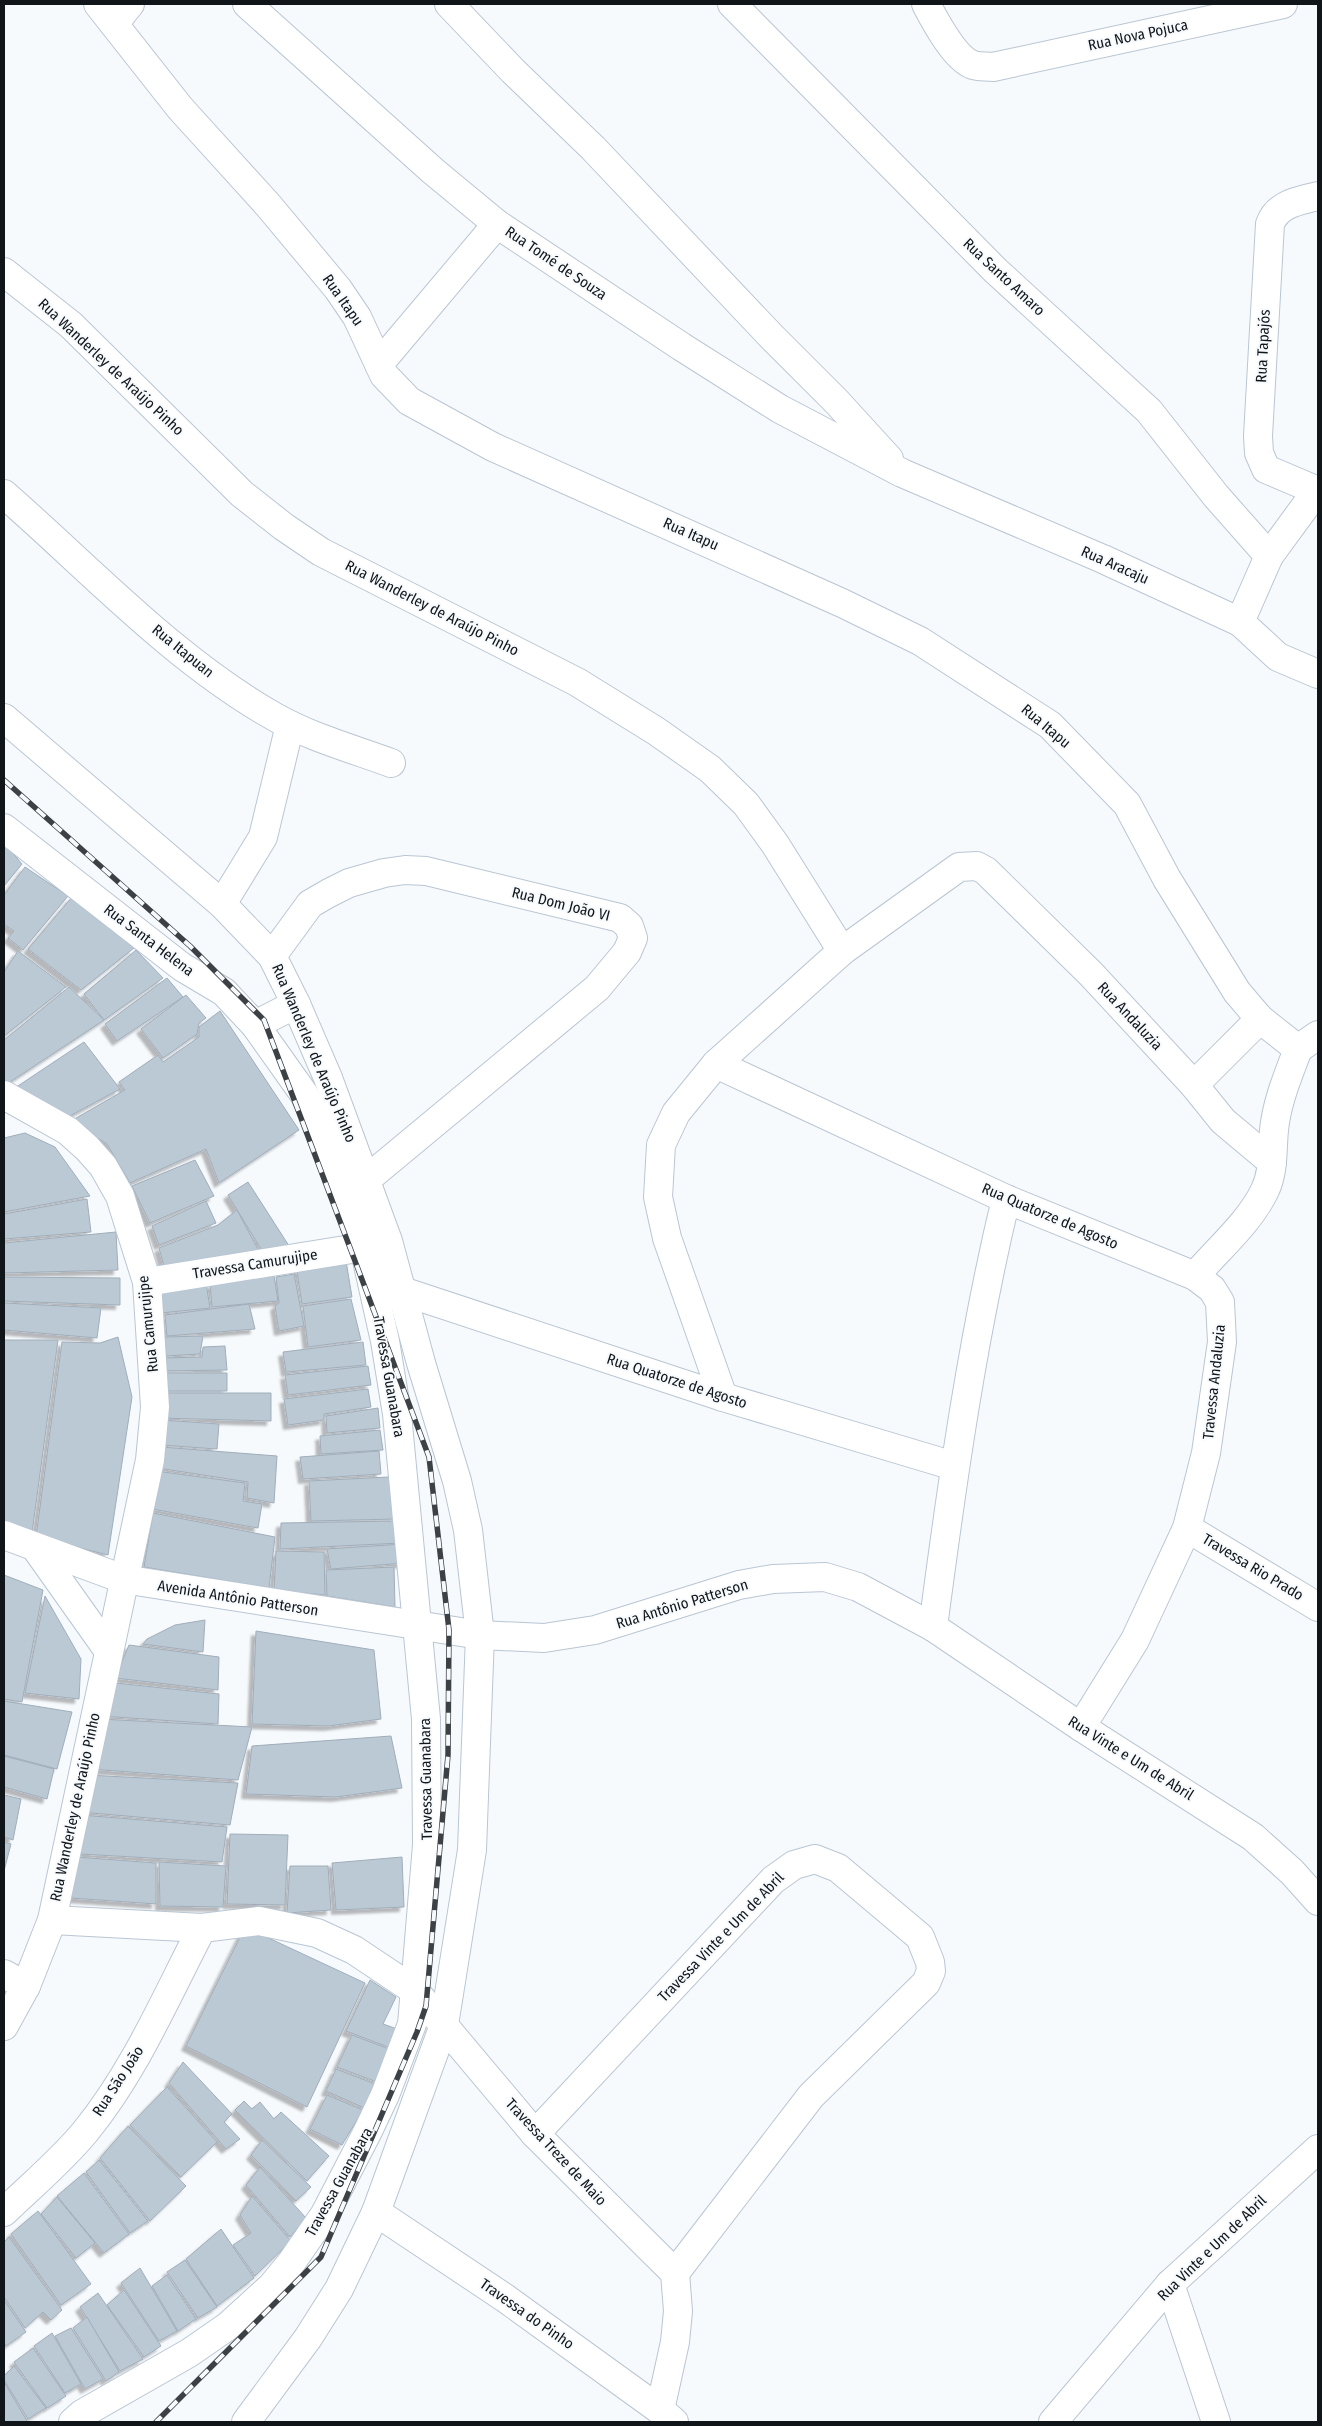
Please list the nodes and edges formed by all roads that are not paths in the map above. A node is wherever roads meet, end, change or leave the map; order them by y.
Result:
1 (247, 4) edge
2 (449, 4) edge
3 (732, 4) edge
4 (926, 4) edge
5 (1283, 4) edge
6 (114, 11) edge
7 (1198, 12) edge
8 (1318, 196) edge
9 (497, 224) junction
10 (4, 272) edge
11 (380, 364) junction
12 (902, 473) junction
13 (1318, 490) edge
14 (4, 494) edge
15 (1268, 556) junction
16 (1240, 622) junction
17 (1318, 674) edge
18 (4, 718) edge
19 (290, 725) junction
20 (391, 763) dead end
21 (4, 828) edge
22 (222, 904) junction
23 (842, 951) junction
24 (272, 956) junction
25 (296, 1004) junction
26 (1260, 1019) junction
27 (255, 1025) junction
28 (1308, 1042) edge
29 (716, 1064) junction
30 (1194, 1085) junction
31 (4, 1095) edge
32 (1272, 1162) junction
33 (367, 1179) junction
34 (1006, 1199) junction
35 (364, 1247) junction
36 (1194, 1276) junction
37 (147, 1282) junction
38 (402, 1291) junction
39 (723, 1398) junction
40 (954, 1466) junction
41 (1187, 1528) junction
42 (4, 1535) edge
43 (35, 1547) junction
44 (123, 1579) junction
45 (1318, 1607) edge
46 (417, 1626) junction
47 (933, 1627) junction
48 (480, 1635) junction
49 (108, 1650) junction
50 (1081, 1727) junction
51 (1318, 1901) edge
52 (52, 1920) junction
53 (202, 1928) junction
54 (15, 1980) edge
55 (414, 1990) junction
56 (444, 2025) junction
57 (4, 2026) edge
58 (535, 2134) junction
59 (1318, 2149) edge
60 (4, 2212) edge
61 (376, 2212) junction
62 (674, 2273) junction
63 (1170, 2284) junction
64 (667, 2416) edge
65 (73, 2422) edge
66 (246, 2422) edge
67 (1053, 2422) edge
68 (1216, 2422) edge

1 - 9 street, Rua Tomé de Souza
2 - 12 street
3 - 15 street, Rua Santo Amaro
4 - 7 street, Rua Nova Pojuca
5 - 7 street, Rua Nova Pojuca
6 - 11 street, Rua Itapu
8 - 13 street, Rua Tapajós
9 - 11 street
9 - 12 street, Rua Tomé de Souza
10 - 23 street, Rua Wanderley de Araújo Pinho
11 - 26 street, Rua Itapu
12 - 16 street, Rua Aracaju
13 - 15 street
14 - 19 street, Rua Itapuan
15 - 16 street
16 - 17 street, Rua Aracaju
18 - 22 street, Rua Wanderley de Araújo Pinho
19 - 20 street, Rua Itapuan
19 - 22 street
21 - 27 street, Rua Santa Helena
22 - 24 street, Rua Wanderley de Araújo Pinho
23 - 29 street
23 - 30 street, Rua Andaluzia
24 - 25 street, Rua Wanderley de Araújo Pinho
24 - 33 street, Rua Dom João VI
25 - 27 street
25 - 33 street, Rua Wanderley de Araújo Pinho
26 - 28 street, Rua Itapu
26 - 30 street
27 - 35 street, Travessa Guanabara
28 - 32 street
29 - 34 street, Rua Quatorze de Agosto
29 - 39 street
30 - 32 street, Rua Andaluzia
31 - 37 street, Rua Camurujipe
32 - 36 street
33 - 38 street, Rua Wanderley de Araújo Pinho
34 - 36 street, Rua Quatorze de Agosto
34 - 40 street
35 - 37 street, Travessa Camurujipe
35 - 46 street, Travessa Guanabara
36 - 41 street, Travessa Andaluzia
37 - 44 street, Rua Camurujipe
38 - 39 street, Rua Quatorze de Agosto
38 - 48 street, Rua Wanderley de Araújo Pinho
39 - 40 street, Rua Quatorze de Agosto
40 - 47 street
41 - 45 street, Travessa Rio Prado
41 - 50 street, Travessa Andaluzia
42 - 43 street, Avenida Antônio Patterson
43 - 44 street, Avenida Antônio Patterson
43 - 49 street
44 - 46 street, Avenida Antônio Patterson
44 - 49 street, Rua Wanderley de Araújo Pinho
46 - 48 street, Avenida Antônio Patterson
46 - 55 street, Travessa Guanabara
47 - 48 street, Rua Antônio Patterson
47 - 50 street, Rua Vinte e Um de Abril
48 - 56 street, Rua Wanderley de Araújo Pinho
49 - 52 street, Rua Wanderley de Araújo Pinho
50 - 51 street, Rua Vinte e Um de Abril
52 - 53 street, Travessa Treze de Maio
52 - 54 street, Rua Wanderley de Araújo Pinho
53 - 55 street, Travessa Treze de Maio
53 - 60 street, Rua São João
54 - 57 street, Rua Wanderley de Araújo Pinho
55 - 56 street, Travessa Treze de Maio
55 - 65 street, Travessa Guanabara
56 - 58 street, Travessa Treze de Maio
56 - 61 street, Rua Wanderley de Araújo Pinho
58 - 62 street, Travessa Treze de Maio
58 - 62 street, Travessa Vinte e Um de Abril
59 - 63 street, Rua Vinte e Um de Abril
61 - 64 street, Travessa do Pinho
61 - 66 street, Rua Wanderley de Araújo Pinho
62 - 64 street
63 - 67 street, Rua Vinte e Um de Abril
63 - 68 street

